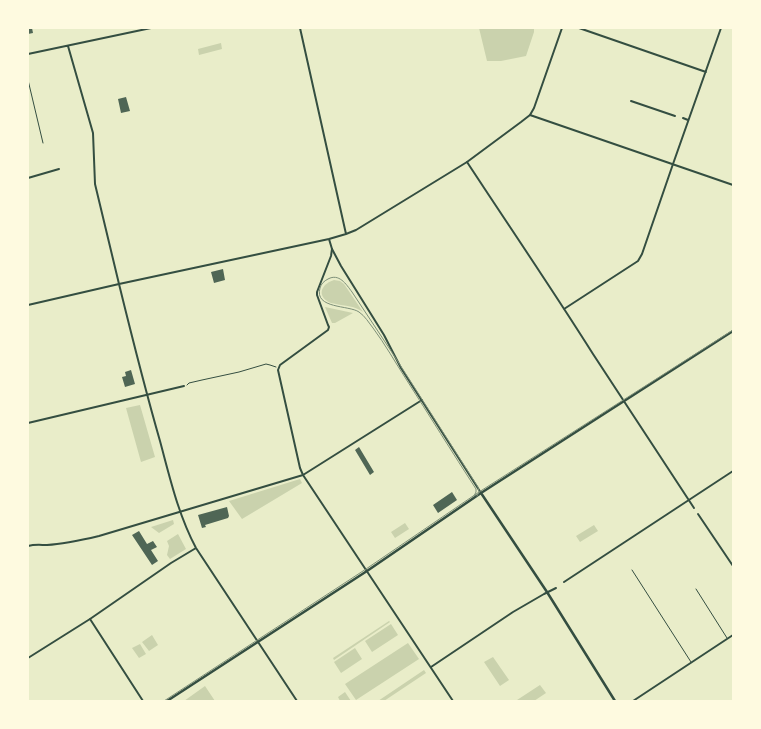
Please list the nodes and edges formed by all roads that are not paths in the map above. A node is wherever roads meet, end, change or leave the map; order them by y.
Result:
1 (151, 28) edge
2 (300, 28) edge
3 (562, 28) edge
4 (579, 28) edge
5 (721, 28) edge
6 (68, 46) junction
7 (28, 54) edge
8 (706, 72) junction
9 (28, 80) edge
10 (631, 101) dead end
11 (530, 115) junction
12 (675, 116) dead end
13 (683, 118) dead end
14 (688, 120) junction
15 (43, 143) dead end
16 (467, 162) junction
17 (672, 164) junction
18 (59, 169) dead end
19 (28, 178) edge
20 (733, 185) edge
21 (346, 234) junction
22 (329, 238) junction
23 (332, 249) junction
24 (119, 284) junction
25 (28, 305) edge
26 (564, 309) junction
27 (733, 331) edge
28 (184, 386) road end
29 (147, 395) junction
30 (422, 400) junction
31 (624, 402) junction
32 (28, 423) edge
33 (733, 471) edge
34 (303, 476) junction
35 (481, 493) junction
36 (689, 500) junction
37 (694, 508) dead end
38 (180, 513) junction
39 (698, 514) dead end
40 (28, 546) edge
41 (196, 548) junction
42 (733, 566) edge
43 (632, 570) dead end
44 (367, 571) junction
45 (564, 582) dead end
46 (556, 588) dead end
47 (696, 590) dead end
48 (547, 592) junction
49 (90, 619) junction
50 (733, 635) edge
51 (727, 639) junction
52 (258, 642) junction
53 (28, 658) edge
54 (691, 662) junction
55 (431, 667) junction
56 (143, 701) edge
57 (167, 701) edge
58 (297, 701) edge
59 (453, 701) edge
60 (614, 701) edge
61 (633, 701) edge

1 - 6 street
2 - 21 street
3 - 11 street
4 - 8 street
5 - 8 street
6 - 7 street
6 - 24 street
8 - 14 street
9 - 15 lane
10 - 12 street
11 - 16 street
11 - 17 street
13 - 14 street
14 - 17 street
16 - 21 street
16 - 26 street
17 - 20 street
17 - 26 street
18 - 19 street
21 - 22 street
22 - 23 street
22 - 24 street
23 - 30 street
23 - 34 street
24 - 25 street
24 - 29 street
26 - 31 street
27 - 31 main road
28 - 29 street
29 - 32 street
29 - 38 street
30 - 34 street
30 - 35 street
31 - 35 main road
31 - 36 street
33 - 36 street
34 - 38 street
34 - 44 street
35 - 44 main road
35 - 48 main road
36 - 37 street
36 - 45 street
38 - 40 street
38 - 41 street
39 - 42 street
41 - 49 street
41 - 52 street
43 - 54 lane
44 - 52 main road
44 - 55 street
46 - 48 street
47 - 51 lane
48 - 55 street
48 - 60 main road
49 - 53 street
49 - 56 street
50 - 51 street
51 - 54 street
52 - 57 main road
52 - 58 street
54 - 61 street
55 - 59 street

